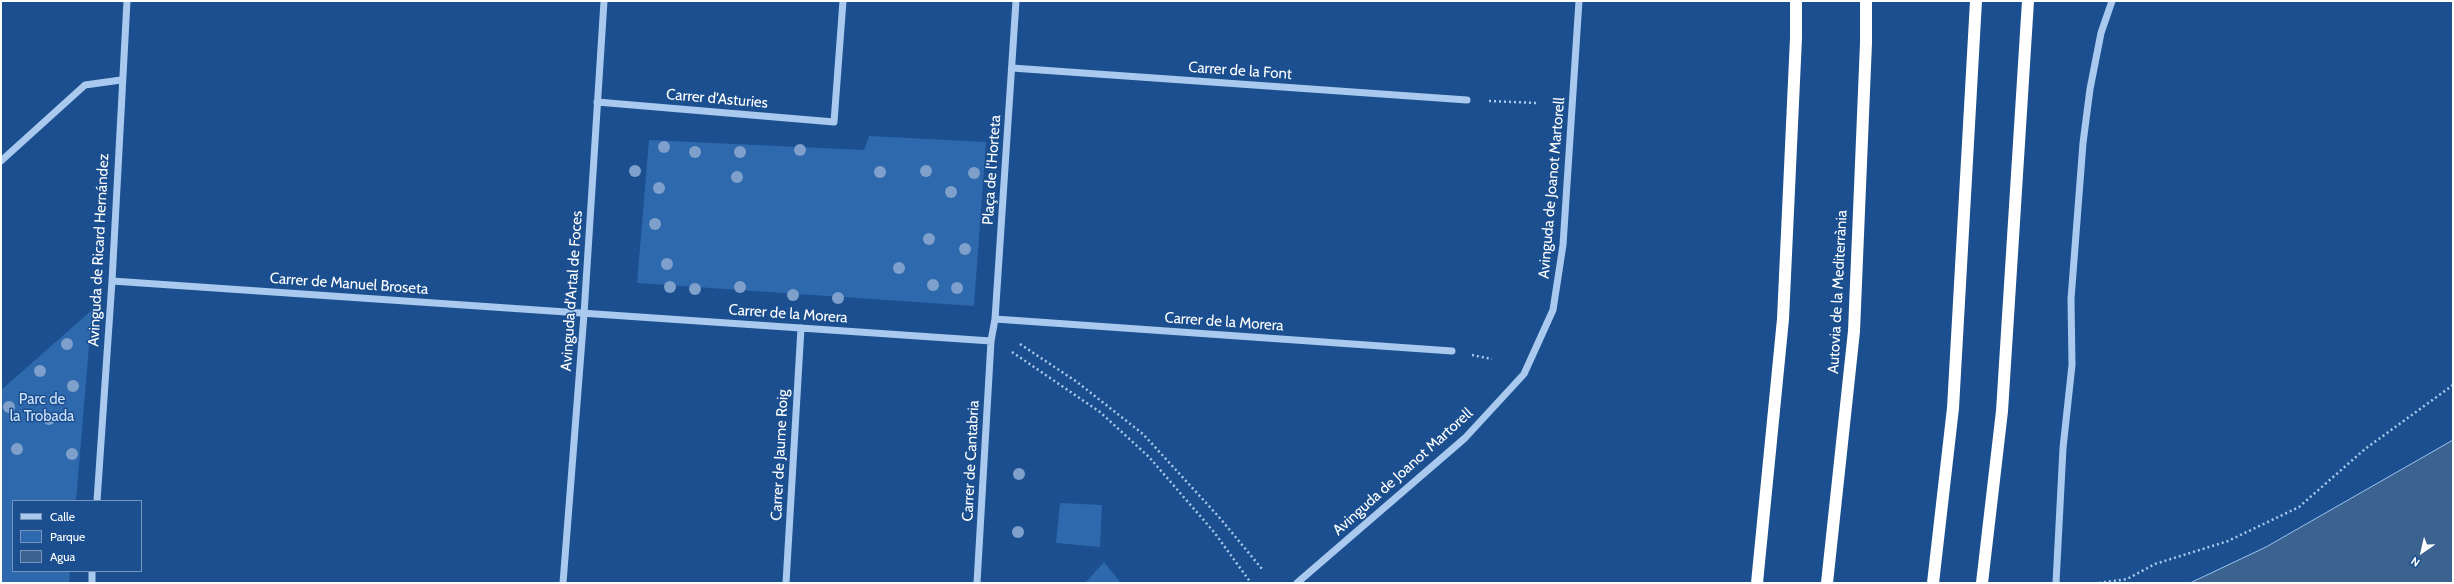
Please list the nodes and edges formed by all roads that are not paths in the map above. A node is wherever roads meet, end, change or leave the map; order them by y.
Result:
1 (127, 1) edge
2 (604, 1) edge
3 (843, 1) edge
4 (1016, 1) edge
5 (1579, 1) edge
6 (1796, 1) edge
7 (1866, 1) edge
8 (2028, 1) edge
9 (2112, 1) edge
10 (1976, 2) edge
11 (1012, 68) junction
12 (121, 80) junction
13 (1466, 100) road end
14 (597, 102) junction
15 (1, 161) edge
16 (112, 281) junction
17 (584, 314) junction
18 (995, 319) junction
19 (801, 328) junction
20 (991, 341) junction
21 (1452, 351) dead end
22 (97, 500) edge
23 (92, 572) edge
24 (92, 583) edge
25 (563, 583) edge
26 (786, 583) edge
27 (976, 583) edge
28 (1297, 583) edge
29 (1757, 583) edge
30 (1827, 583) edge
31 (1933, 583) edge
32 (1982, 583) edge
33 (2056, 583) edge

1 - 12 street, Avinguda de Ricard Hernández
2 - 14 street, Avinguda d'Artal de Foces
3 - 14 street, Carrer d'Asturies
4 - 11 street, Plaça de l'Horteta
5 - 28 street, Avinguda de Joanot Martorell
6 - 29 highway
7 - 30 highway, Autovia de la Mediterrània
8 - 32 highway
9 - 33 street
10 - 31 highway
11 - 13 street, Carrer de la Font
11 - 18 street, Plaça de l'Horteta
12 - 15 street
12 - 16 street, Avinguda de Ricard Hernández
14 - 17 street, Avinguda d'Artal de Foces
16 - 17 street, Carrer de Manuel Broseta
16 - 22 street, Avinguda de Ricard Hernández
17 - 19 street, Carrer de la Morera
17 - 25 street, Avinguda d'Artal de Foces
18 - 20 street, Plaça de l'Horteta
18 - 21 street, Carrer de la Morera
19 - 20 street, Carrer de la Morera
19 - 26 street, Carrer de Jaume Roig
20 - 27 street, Carrer de Cantabria
23 - 24 street

